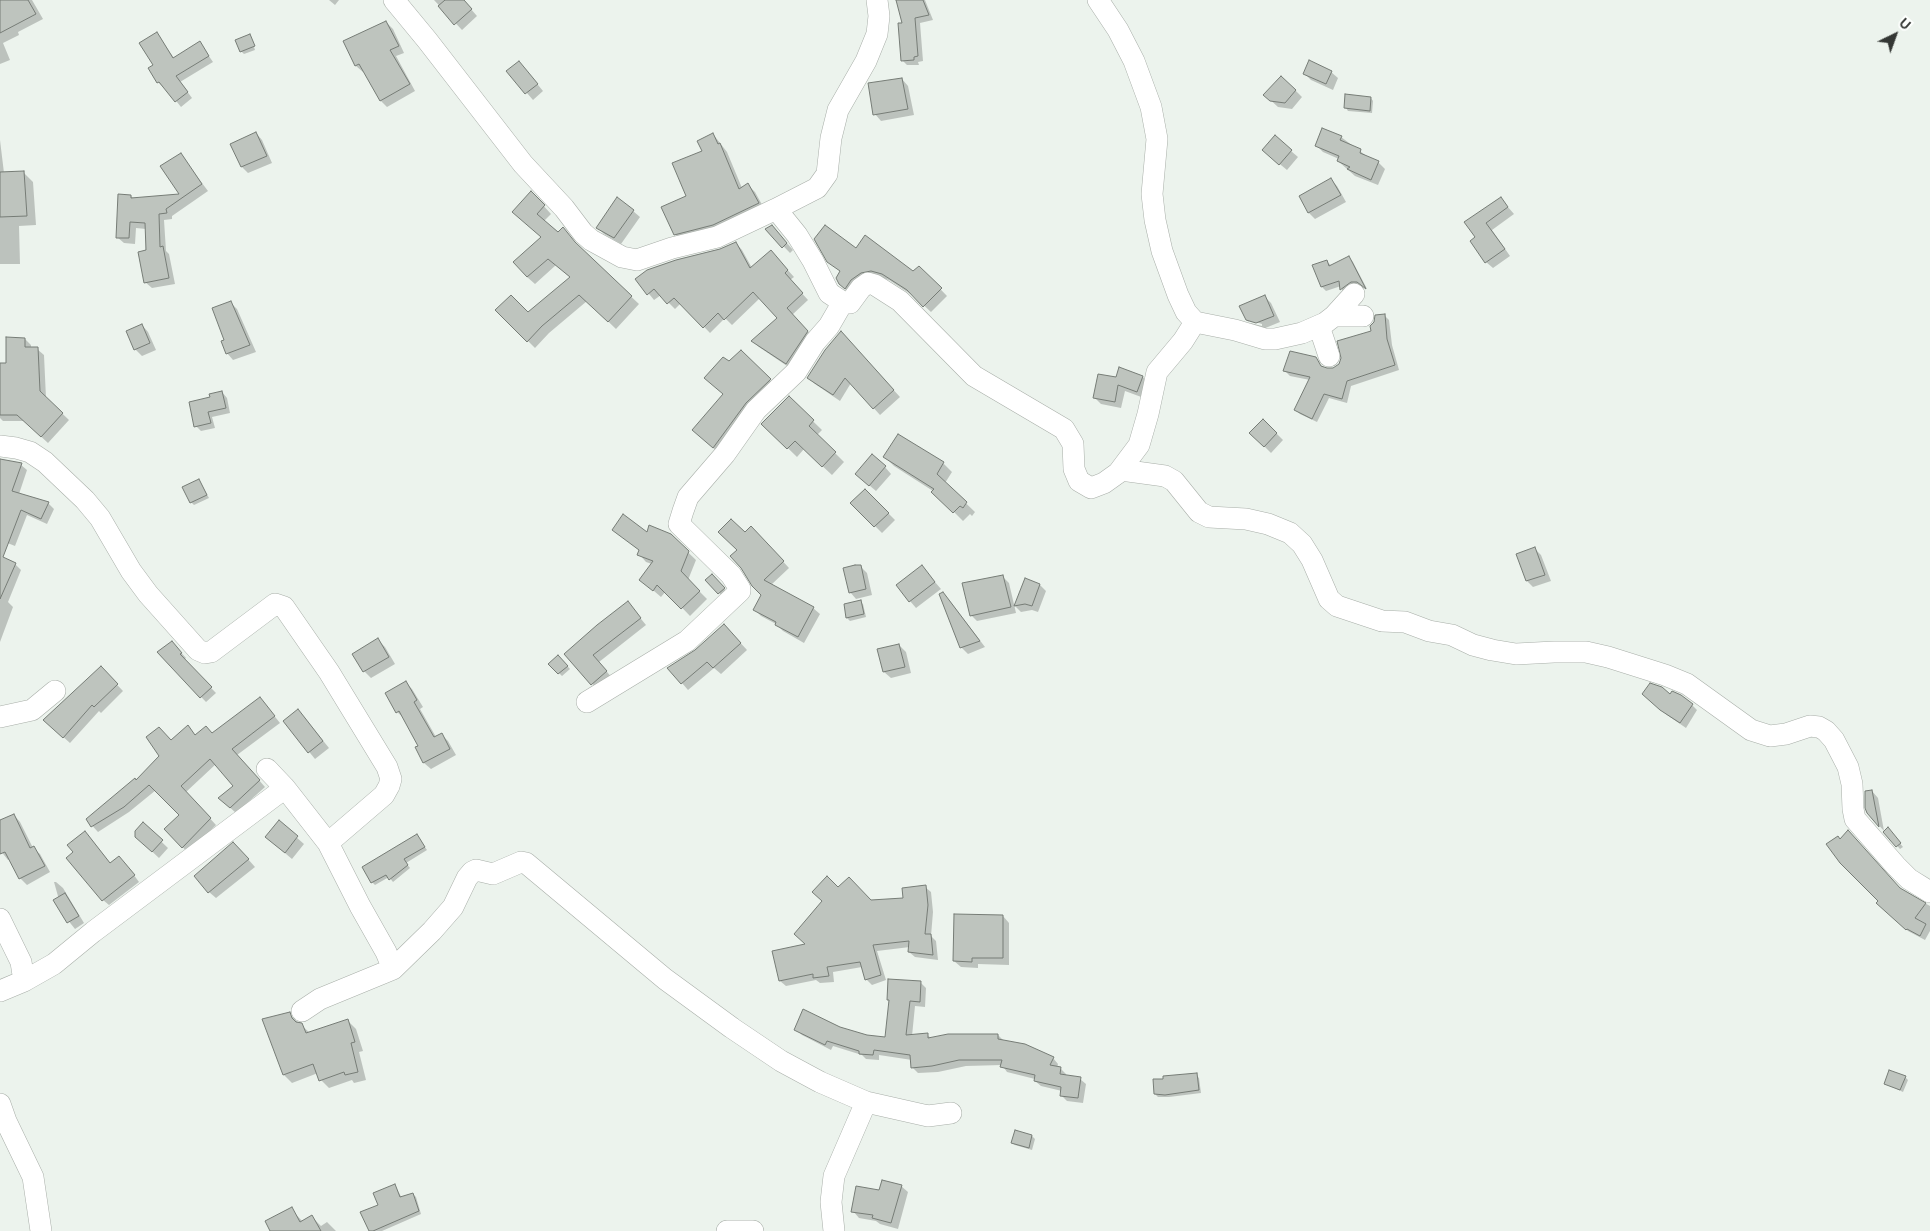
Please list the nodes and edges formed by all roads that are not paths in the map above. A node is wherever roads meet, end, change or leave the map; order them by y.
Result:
1 (394, 0) edge
2 (877, 0) edge
3 (1098, 0) edge
4 (776, 209) junction
5 (1354, 294) dead end
6 (844, 303) junction
7 (1363, 316) dead end
8 (1326, 321) junction
9 (1202, 324) junction
10 (1329, 356) dead end
11 (0, 446) edge
12 (1121, 470) junction
13 (55, 691) dead end
14 (587, 702) dead end
15 (0, 717) edge
16 (267, 769) dead end
17 (284, 788) junction
18 (328, 843) junction
19 (1930, 892) edge
20 (0, 919) edge
21 (392, 969) junction
22 (24, 981) junction
23 (0, 991) edge
24 (302, 1011) dead end
25 (866, 1102) junction
26 (0, 1104) edge
27 (950, 1113) dead end
28 (40, 1231) edge
29 (727, 1231) edge
30 (753, 1231) edge
31 (834, 1231) edge

1 - 4 street
2 - 4 street
3 - 9 street
4 - 6 street
5 - 8 street
6 - 12 street
6 - 14 street
7 - 8 street
8 - 9 street
8 - 10 street
9 - 12 street
11 - 18 street
12 - 19 street
13 - 15 street
16 - 17 street
17 - 18 street
17 - 22 street
18 - 21 street
20 - 22 street
21 - 24 street
21 - 25 street
22 - 23 street
25 - 27 street
25 - 31 street
26 - 28 street
29 - 30 street

